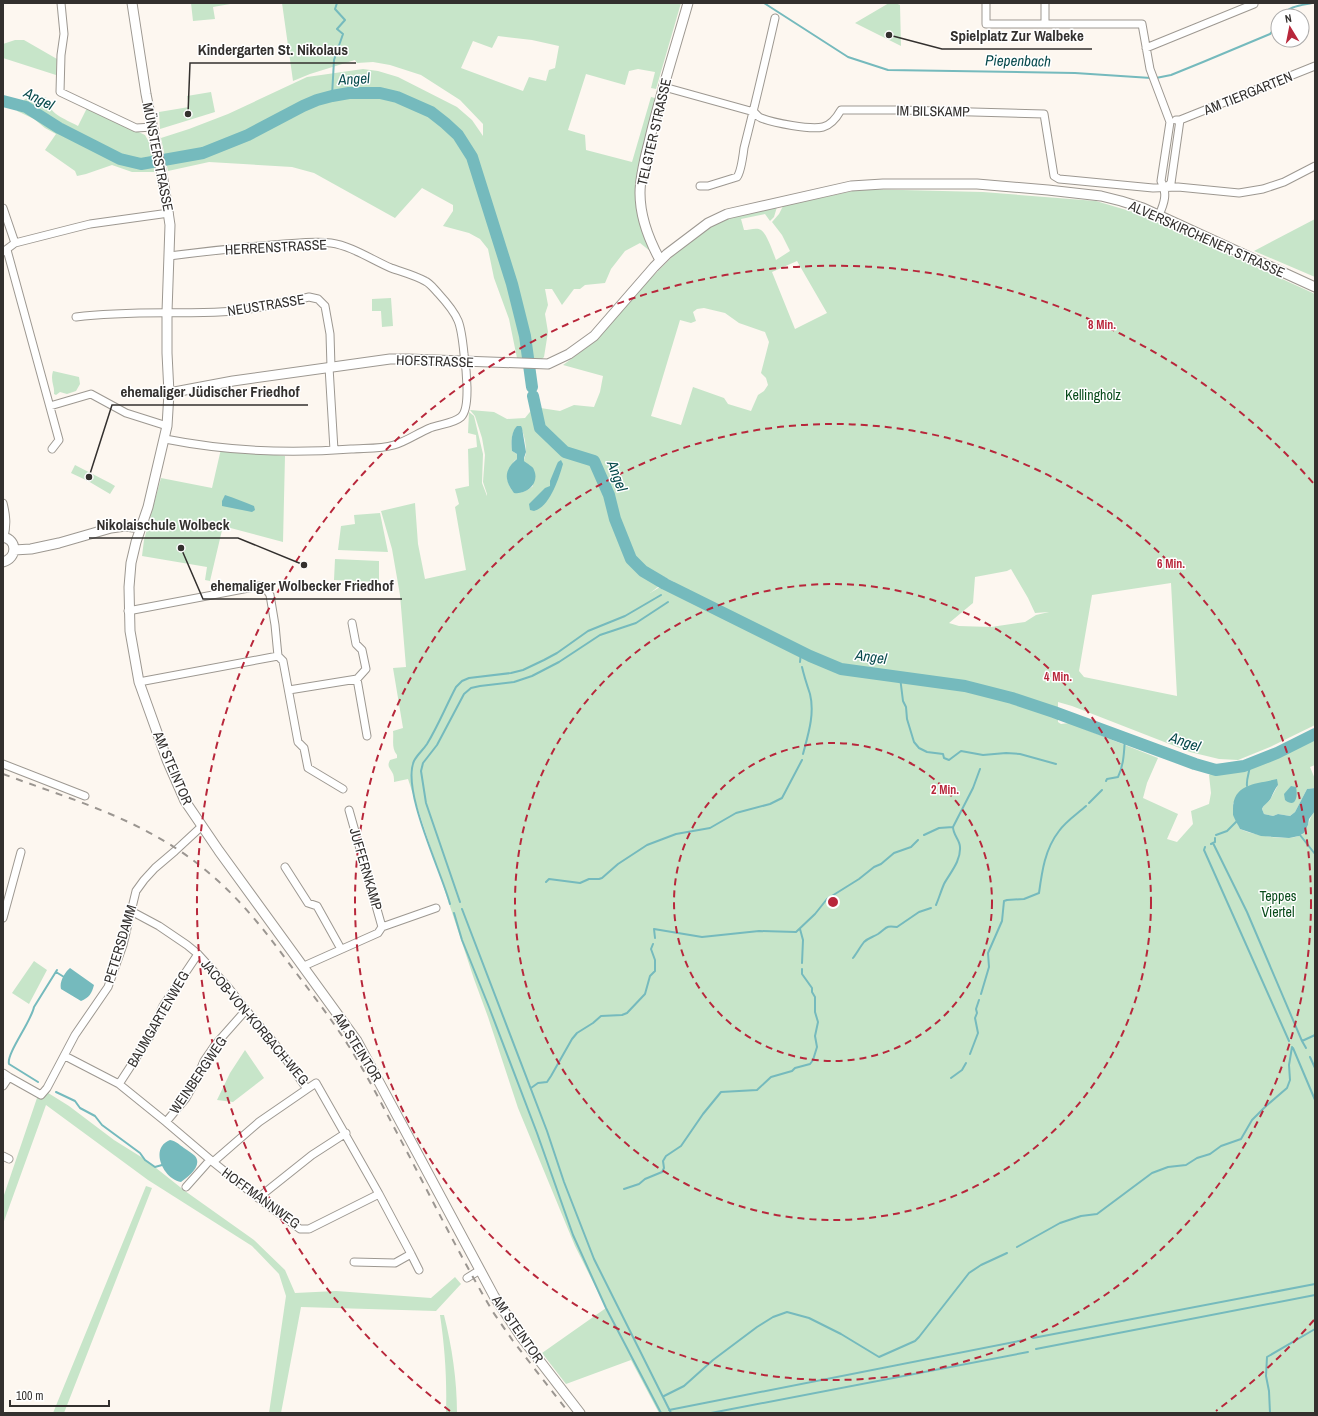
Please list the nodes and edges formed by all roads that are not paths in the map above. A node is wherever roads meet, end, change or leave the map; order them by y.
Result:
1 (61, 3) edge
2 (132, 3) edge
3 (688, 3) edge
4 (986, 3) edge
5 (1045, 3) edge
6 (1254, 4) edge
7 (775, 18) dead end
8 (1045, 24) junction
9 (1146, 48) junction
10 (1315, 66) edge
11 (664, 87) junction
12 (754, 112) junction
13 (1180, 120) junction
14 (1170, 122) junction
15 (152, 127) junction
16 (1315, 166) edge
17 (1070, 180) junction
18 (700, 186) dead end
19 (1165, 188) junction
20 (1058, 191) junction
21 (3, 208) edge
22 (169, 213) junction
23 (1159, 216) junction
24 (15, 243) junction
25 (5, 251) edge
26 (169, 256) junction
27 (660, 260) junction
28 (1315, 287) edge
29 (167, 312) junction
30 (76, 317) dead end
31 (465, 361) junction
32 (330, 367) junction
33 (169, 393) junction
34 (50, 406) junction
35 (167, 426) junction
36 (165, 438) junction
37 (52, 449) dead end
38 (334, 450) junction
39 (3, 503) edge
40 (141, 528) junction
41 (4, 537) edge
42 (14, 550) junction
43 (3, 562) edge
44 (128, 611) junction
45 (352, 623) dead end
46 (278, 656) junction
47 (357, 679) junction
48 (139, 682) junction
49 (289, 690) junction
50 (367, 736) dead end
51 (3, 764) edge
52 (343, 789) dead end
53 (85, 796) dead end
54 (349, 810) dead end
55 (202, 826) junction
56 (21, 852) dead end
57 (285, 866) dead end
58 (436, 908) dead end
59 (131, 911) junction
60 (3, 918) edge
61 (382, 927) junction
62 (341, 949) junction
63 (198, 954) junction
64 (304, 966) junction
65 (246, 1010) junction
66 (65, 1056) junction
67 (6, 1075) edge
68 (119, 1084) junction
69 (3, 1086) edge
70 (307, 1089) junction
71 (166, 1122) junction
72 (346, 1134) junction
73 (211, 1161) junction
74 (186, 1187) dead end
75 (379, 1194) junction
76 (258, 1198) junction
77 (411, 1254) junction
78 (354, 1262) dead end
79 (419, 1270) dead end
80 (480, 1270) junction
81 (467, 1278) dead end
82 (580, 1413) edge

1 - 15 street
2 - 15 street, MÜNSTERSTRASSE
3 - 11 street, TELGTER STRASSE
4 - 8 street
5 - 8 street
6 - 9 street
7 - 12 street
8 - 9 street
9 - 14 street
10 - 13 street, AM TIERGARTEN
11 - 12 street, IM BILSKAMP
11 - 27 street, TELGTER STRASSE
12 - 17 street, IM BILSKAMP
12 - 18 street
13 - 14 street, AM TIERGARTEN
13 - 19 street
14 - 19 street
15 - 22 street, MÜNSTERSTRASSE
16 - 19 street
17 - 19 street
17 - 20 street
19 - 23 street
20 - 23 street, ALVERSKIRCHENER STRASSE
20 - 27 street, ALVERSKIRCHENER STRASSE
21 - 24 street
22 - 24 street
22 - 26 street, MÜNSTERSTRASSE
23 - 28 street, ALVERSKIRCHENER STRASSE
24 - 25 street
25 - 34 street
26 - 29 street, MÜNSTERSTRASSE
26 - 31 street, HERRENSTRASSE
27 - 31 street, HOFSTRASSE
29 - 30 street
29 - 32 street, NEUSTRASSE
29 - 33 street, MÜNSTERSTRASSE
31 - 32 street, HOFSTRASSE
31 - 38 street, HERRENSTRASSE
32 - 33 street, HOFSTRASSE
32 - 38 street
33 - 35 street, AM STEINTOR
34 - 35 street
34 - 37 street
35 - 36 street, AM STEINTOR
36 - 38 street, HERRENSTRASSE
36 - 40 street, AM STEINTOR
39 - 41 street
40 - 42 street
40 - 44 street, AM STEINTOR
41 - 42 street
42 - 43 street
44 - 46 street
44 - 48 street, AM STEINTOR
45 - 47 street
46 - 48 street
46 - 49 street
47 - 49 street
47 - 50 street
48 - 55 street, AM STEINTOR
49 - 52 street
51 - 53 street
54 - 61 street, JUFFERNKAMP
55 - 59 street, PETERSDAMM
55 - 64 street, AM STEINTOR
56 - 60 street
57 - 62 street
58 - 61 street, JUFFERNKAMP
59 - 63 street, JACOB-VON-KORBACH-WEG
59 - 66 street, PETERSDAMM
61 - 62 street, JUFFERNKAMP
62 - 64 street, JUFFERNKAMP
63 - 65 street, JACOB-VON-KORBACH-WEG
63 - 68 street, BAUMGARTENWEG
64 - 80 street, AM STEINTOR
65 - 70 street, JACOB-VON-KORBACH-WEG
65 - 71 street, WEINBERGWEG
66 - 67 street, PETERSDAMM
66 - 68 street, HOFFMANNWEG
67 - 69 street
68 - 71 street, HOFFMANNWEG
70 - 72 street, JACOB-VON-KORBACH-WEG
70 - 73 street
71 - 73 street, HOFFMANNWEG
72 - 75 street, JACOB-VON-KORBACH-WEG
72 - 76 street
73 - 74 street, HOFFMANNWEG
73 - 76 street, HOFFMANNWEG
75 - 76 street, HOFFMANNWEG
75 - 77 street, JACOB-VON-KORBACH-WEG
77 - 78 street
77 - 79 street, JACOB-VON-KORBACH-WEG
80 - 81 street
80 - 82 street, AM STEINTOR

